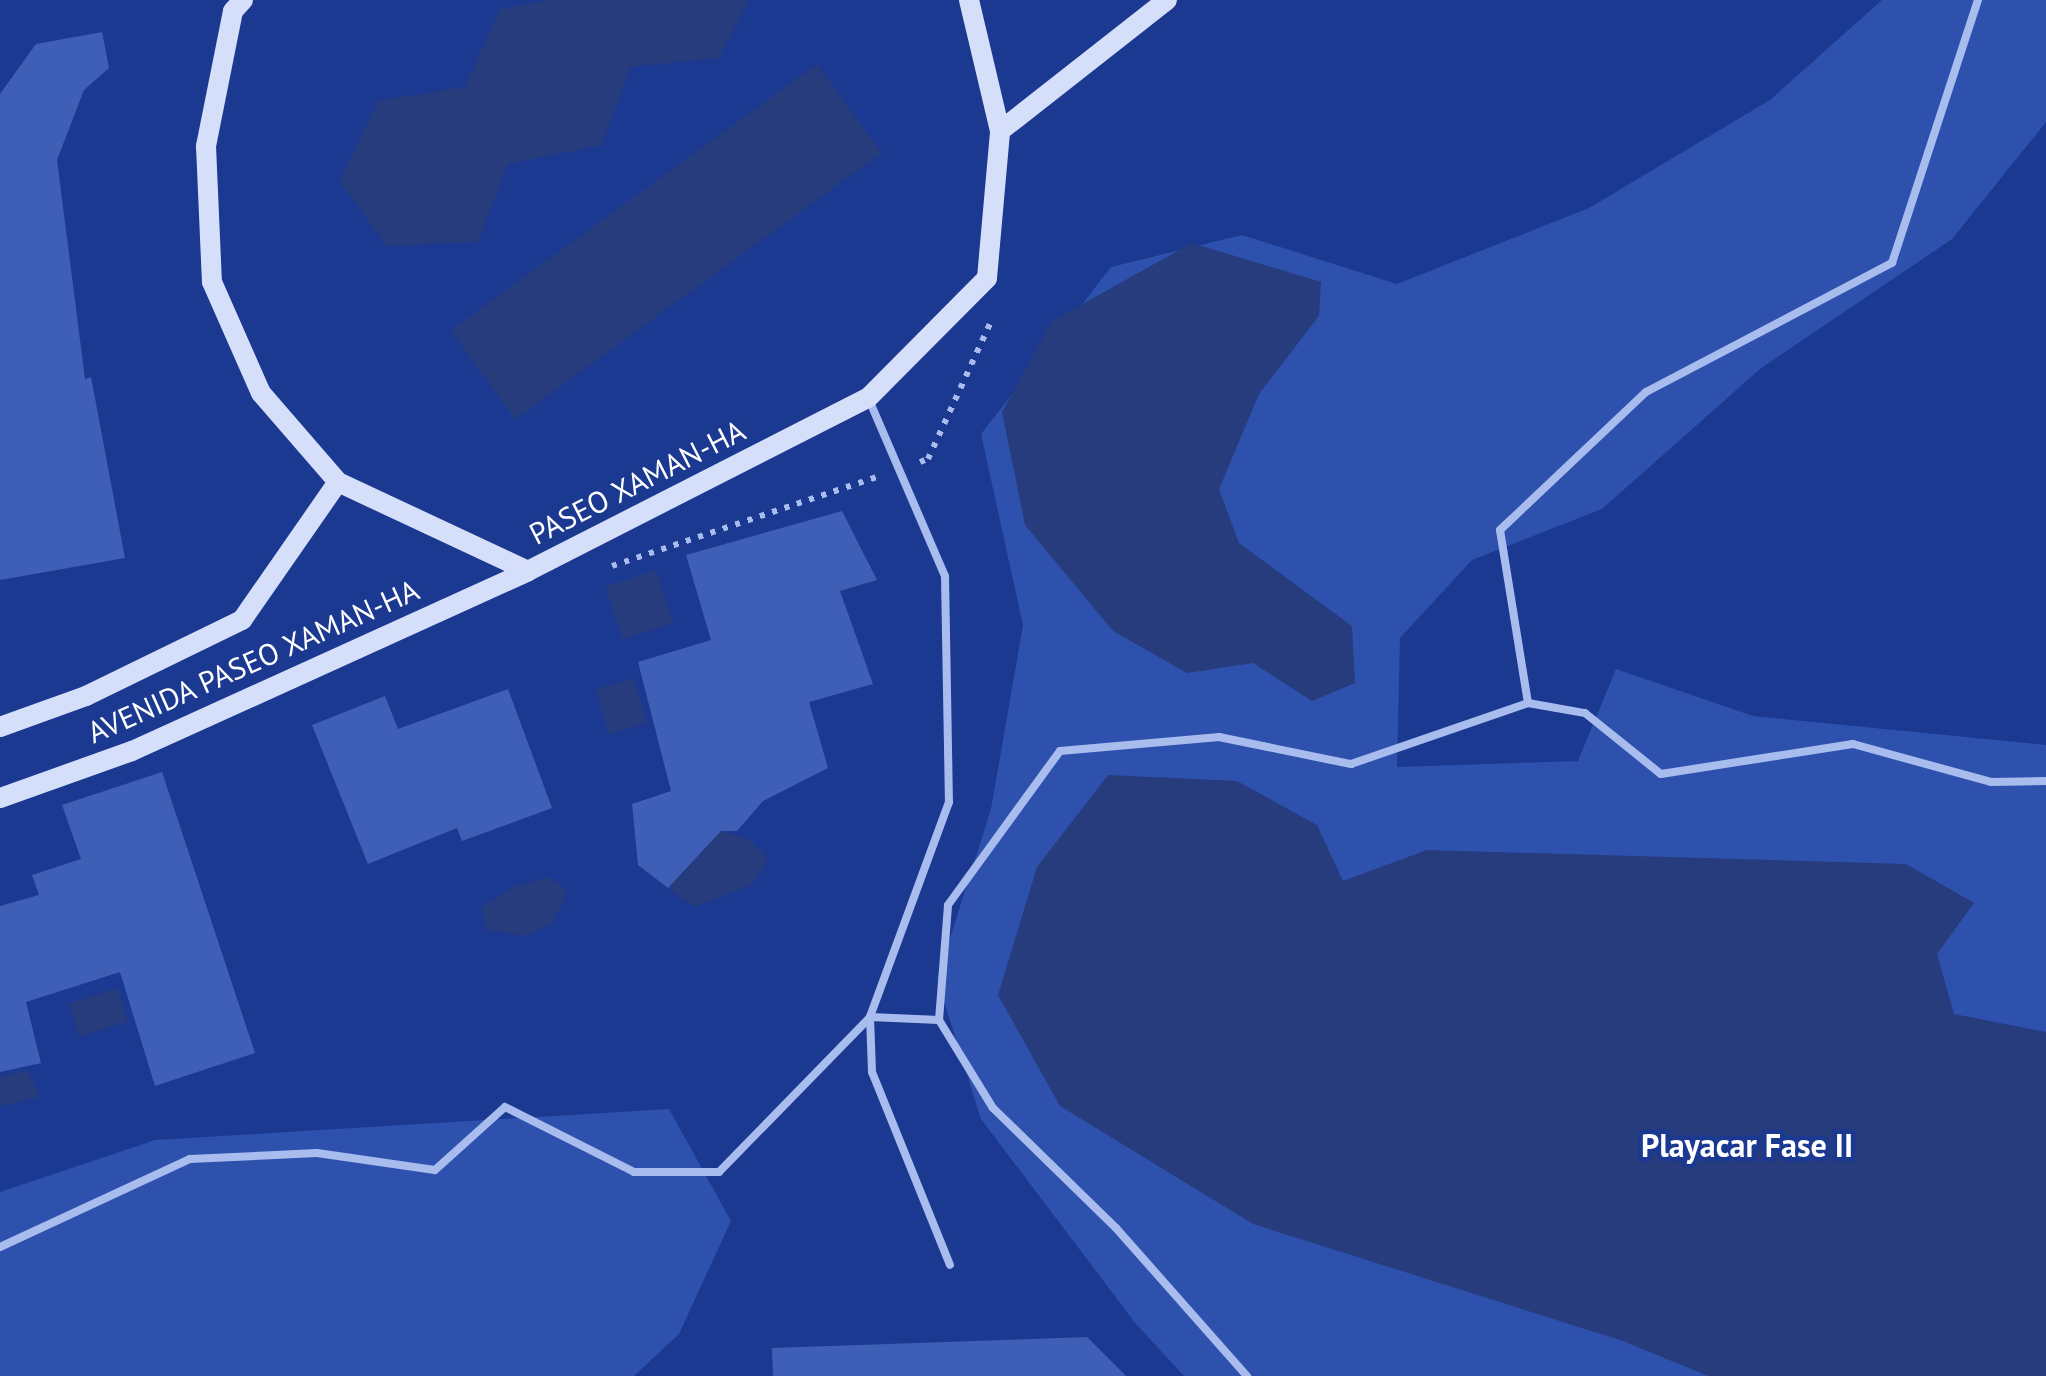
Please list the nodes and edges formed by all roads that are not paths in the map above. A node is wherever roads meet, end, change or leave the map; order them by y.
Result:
1 (968, 0) edge
2 (1168, 0) edge
3 (1978, 0) edge
4 (237, 4) edge
5 (1000, 131) junction
6 (868, 398) junction
7 (338, 482) junction
8 (528, 571) junction
9 (1528, 703) junction
10 (0, 726) edge
11 (2046, 781) edge
12 (0, 798) edge
13 (870, 1017) junction
14 (939, 1020) junction
15 (0, 1247) edge
16 (950, 1265) dead end
17 (1247, 1376) edge

1 - 5 main road, PASEO XAMAN-HA
2 - 5 main road
3 - 9 lane
4 - 7 main road, PASEO XAMAN-HA
5 - 6 main road, PASEO XAMAN-HA
6 - 8 main road, PASEO XAMAN-HA
6 - 13 lane
7 - 8 main road, PASEO XAMAN-HA
7 - 10 main road, AVENIDA PASEO XAMAN-HA
8 - 12 main road, AVENIDA PASEO XAMAN-HA
9 - 11 lane
9 - 14 lane
13 - 14 lane
13 - 15 lane
13 - 16 lane
14 - 17 lane

